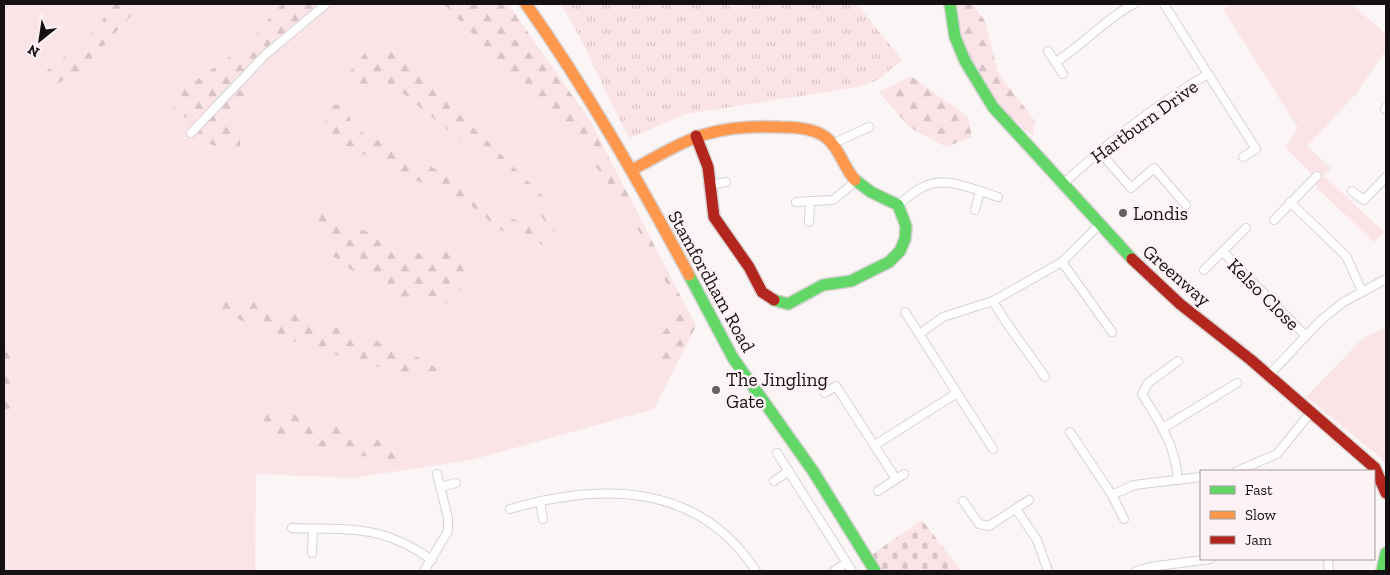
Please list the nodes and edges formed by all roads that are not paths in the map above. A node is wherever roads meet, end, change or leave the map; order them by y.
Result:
1 (326, 4) edge
2 (526, 4) edge
3 (950, 4) edge
4 (1134, 4) edge
5 (1164, 4) edge
6 (1048, 51) dead end
7 (1056, 62) junction
8 (1062, 74) dead end
9 (1208, 74) junction
10 (868, 127) dead end
11 (191, 133) dead end
12 (696, 136) junction
13 (832, 144) junction
14 (1099, 151) junction
15 (1243, 157) dead end
16 (632, 170) junction
17 (1317, 176) dead end
18 (1386, 177) edge
19 (726, 182) dead end
20 (854, 182) junction
21 (1063, 184) junction
22 (711, 185) junction
23 (1352, 191) dead end
24 (980, 192) junction
25 (998, 197) dead end
26 (810, 201) junction
27 (796, 202) dead end
28 (1290, 202) junction
29 (898, 205) junction
30 (1186, 205) dead end
31 (975, 210) dead end
32 (1274, 220) dead end
33 (809, 222) dead end
34 (1100, 224) junction
35 (1246, 228) dead end
36 (1222, 252) junction
37 (1062, 262) junction
38 (1204, 270) dead end
39 (1386, 279) edge
40 (1362, 291) junction
41 (993, 301) junction
42 (905, 312) dead end
43 (1112, 332) dead end
44 (919, 334) junction
45 (1306, 336) junction
46 (1178, 360) dead end
47 (1269, 375) junction
48 (1045, 377) dead end
49 (1237, 383) dead end
50 (824, 393) dead end
51 (957, 393) junction
52 (1311, 412) junction
53 (1163, 428) junction
54 (1070, 432) dead end
55 (875, 446) junction
56 (993, 449) dead end
57 (777, 453) dead end
58 (1239, 470) edge
59 (789, 471) junction
60 (437, 474) dead end
61 (904, 474) dead end
62 (1200, 477) edge
63 (896, 479) junction
64 (1178, 480) junction
65 (774, 481) dead end
66 (456, 483) dead end
67 (440, 487) junction
68 (878, 491) dead end
69 (1386, 493) edge
70 (1112, 495) junction
71 (963, 500) dead end
72 (1029, 500) dead end
73 (540, 501) junction
74 (510, 509) dead end
75 (1016, 509) junction
76 (543, 519) dead end
77 (1124, 520) dead end
78 (292, 528) dead end
79 (313, 529) junction
80 (312, 553) dead end
81 (1386, 553) edge
82 (432, 560) junction
83 (1202, 560) edge
84 (846, 563) junction
85 (424, 571) edge
86 (756, 571) edge
87 (834, 571) edge
88 (852, 571) edge
89 (875, 571) edge
90 (1048, 571) edge
91 (1136, 571) edge
92 (1382, 571) edge

1 - 11 street
2 - 16 street, Stamfordham Road
3 - 21 street, Greenway
4 - 7 street
5 - 9 street, Hartburn Drive
6 - 7 street
7 - 8 street
9 - 14 street, Hartburn Drive
9 - 15 street
10 - 13 street
12 - 13 street
12 - 16 street
12 - 22 street
13 - 20 street
14 - 21 street, Hartburn Drive
14 - 30 street
16 - 89 street, Stamfordham Road
17 - 28 street
18 - 23 street
19 - 22 street
20 - 26 street
20 - 29 street
21 - 34 street, Greenway
22 - 29 street
24 - 25 street
24 - 29 street
24 - 31 street
26 - 27 street
26 - 33 street
28 - 32 street
28 - 40 street
34 - 37 street
34 - 47 street, Greenway
35 - 36 street, Kelso Close
36 - 38 street, Kelso Close
36 - 45 street, Kelso Close
37 - 41 street
37 - 43 street
39 - 40 street
40 - 45 street
41 - 44 street
41 - 48 street
42 - 44 street
44 - 51 street
45 - 47 street
46 - 53 street
47 - 52 street, Greenway
49 - 53 street
50 - 55 street
51 - 55 street
51 - 56 street
52 - 58 street
52 - 69 street, Greenway
53 - 64 street
54 - 70 street
55 - 63 street
57 - 59 street
59 - 65 street
59 - 84 street
60 - 67 street
61 - 63 street
62 - 64 street
63 - 68 street
64 - 70 street
66 - 67 street
67 - 82 street
70 - 77 street
71 - 75 street
72 - 75 street
73 - 74 street
73 - 76 street
73 - 86 street
75 - 90 street
78 - 79 street
79 - 80 street
79 - 82 street
81 - 92 street
82 - 85 street
83 - 91 street
84 - 87 street
84 - 88 street

